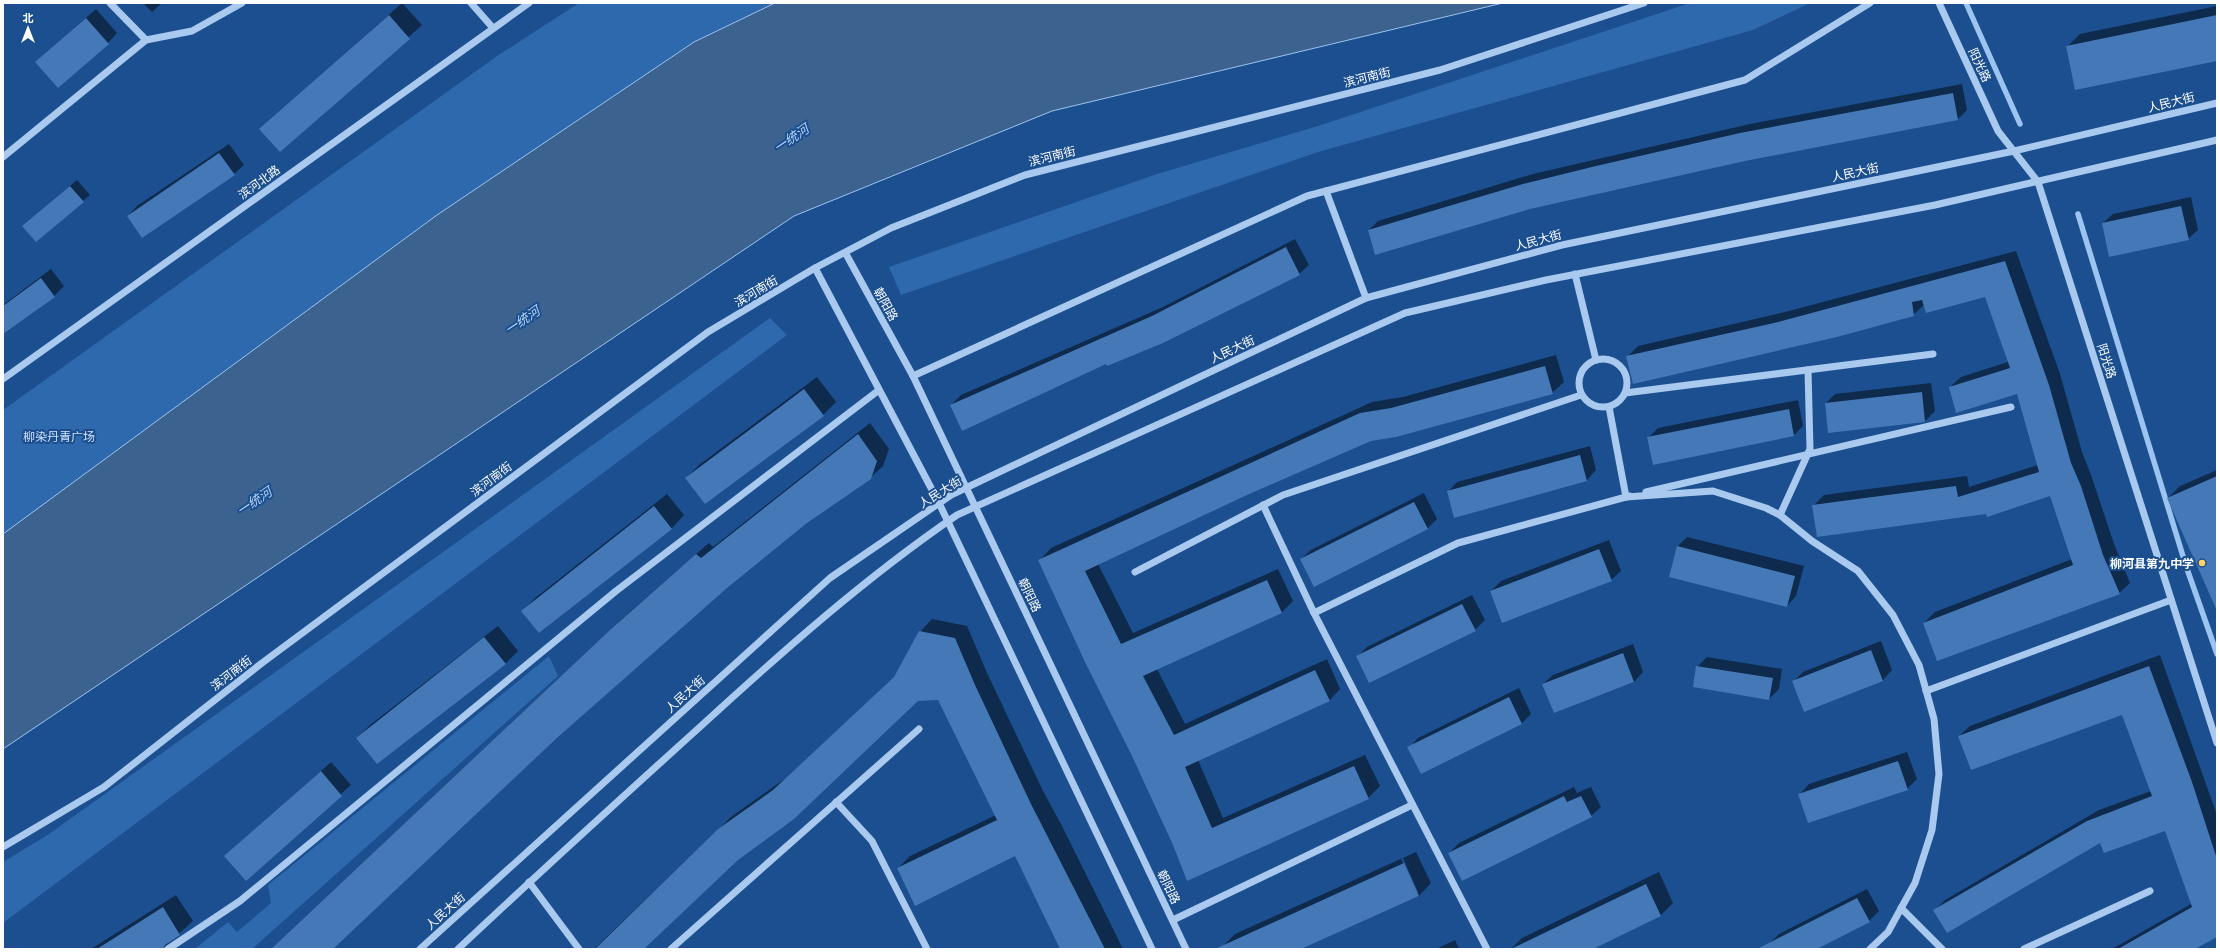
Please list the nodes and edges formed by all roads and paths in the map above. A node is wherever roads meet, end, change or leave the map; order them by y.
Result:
1 (110, 3) edge
2 (242, 3) edge
3 (471, 3) edge
4 (529, 3) edge
5 (1644, 3) edge
6 (1870, 3) edge
7 (1939, 3) edge
8 (493, 28) junction
9 (146, 40) junction
10 (2217, 103) edge
11 (2217, 140) edge
12 (2014, 151) junction
13 (3, 157) edge
14 (2038, 182) junction
15 (1326, 191) junction
16 (846, 254) junction
17 (815, 268) junction
18 (1575, 274) junction
19 (1366, 298) junction
20 (1933, 354) dead end
21 (1596, 360) junction
22 (1808, 370) junction
23 (913, 376) junction
24 (3, 379) edge
25 (878, 390) junction
26 (1625, 393) junction
27 (1581, 395) junction
28 (1609, 407) junction
29 (2011, 407) dead end
30 (1808, 454) junction
31 (1703, 479) junction
32 (967, 487) junction
33 (1705, 492) junction
34 (1626, 497) junction
35 (939, 503) junction
36 (1263, 506) junction
37 (976, 507) junction
38 (1780, 515) junction
39 (948, 522) junction
40 (1135, 572) dead end
41 (2172, 600) junction
42 (1314, 613) junction
43 (1926, 691) junction
44 (919, 729) dead end
45 (2217, 743) edge
46 (836, 802) junction
47 (1412, 805) junction
48 (3, 848) edge
49 (529, 882) junction
50 (2150, 891) dead end
51 (1901, 908) junction
52 (1173, 920) junction
53 (168, 949) edge
54 (420, 949) edge
55 (458, 949) edge
56 (579, 949) edge
57 (671, 949) edge
58 (927, 949) edge
59 (1152, 949) edge
60 (1186, 949) edge
61 (1487, 949) edge
62 (1870, 949) edge
63 (1942, 949) edge
64 (2024, 949) edge

1 - 9 street
2 - 9 street
3 - 8 street
4 - 8 street, 滨河北路
5 - 16 street, 滨河南街
6 - 15 street
7 - 12 street, 阳光路
8 - 24 street, 滨河北路
9 - 13 street
10 - 12 street, 人民大街
11 - 14 street
12 - 14 street, 阳光路
12 - 19 street, 人民大街
14 - 18 street
14 - 41 street, 阳光路
15 - 19 street
15 - 23 street
16 - 17 street, 滨河南街
16 - 23 street, 朝阳路
17 - 25 street
17 - 48 street, 滨河南街
18 - 21 street
18 - 37 street
19 - 32 street, 人民大街
20 - 22 street
21 - 26 street
21 - 27 street
22 - 26 street
22 - 30 street
23 - 32 street, 朝阳路
25 - 35 street
25 - 53 street
26 - 28 street
27 - 28 street
27 - 36 street
28 - 34 street
29 - 30 street
30 - 31 street
30 - 38 street
31 - 33 street
31 - 34 street
32 - 35 street, 人民大街
32 - 37 street, 朝阳路
33 - 34 street
33 - 38 street
34 - 42 street
35 - 39 street
35 - 54 street, 人民大街
36 - 40 street
36 - 42 street
37 - 39 street
37 - 52 street, 朝阳路
38 - 43 street
39 - 49 street
39 - 59 street
41 - 43 street
41 - 45 street, 阳光路
42 - 47 street
43 - 51 street
44 - 46 street
46 - 57 street
46 - 58 street
47 - 52 street
47 - 61 street
49 - 55 street
49 - 56 street
50 - 64 street
51 - 62 street
51 - 63 street
52 - 60 street, 朝阳路

